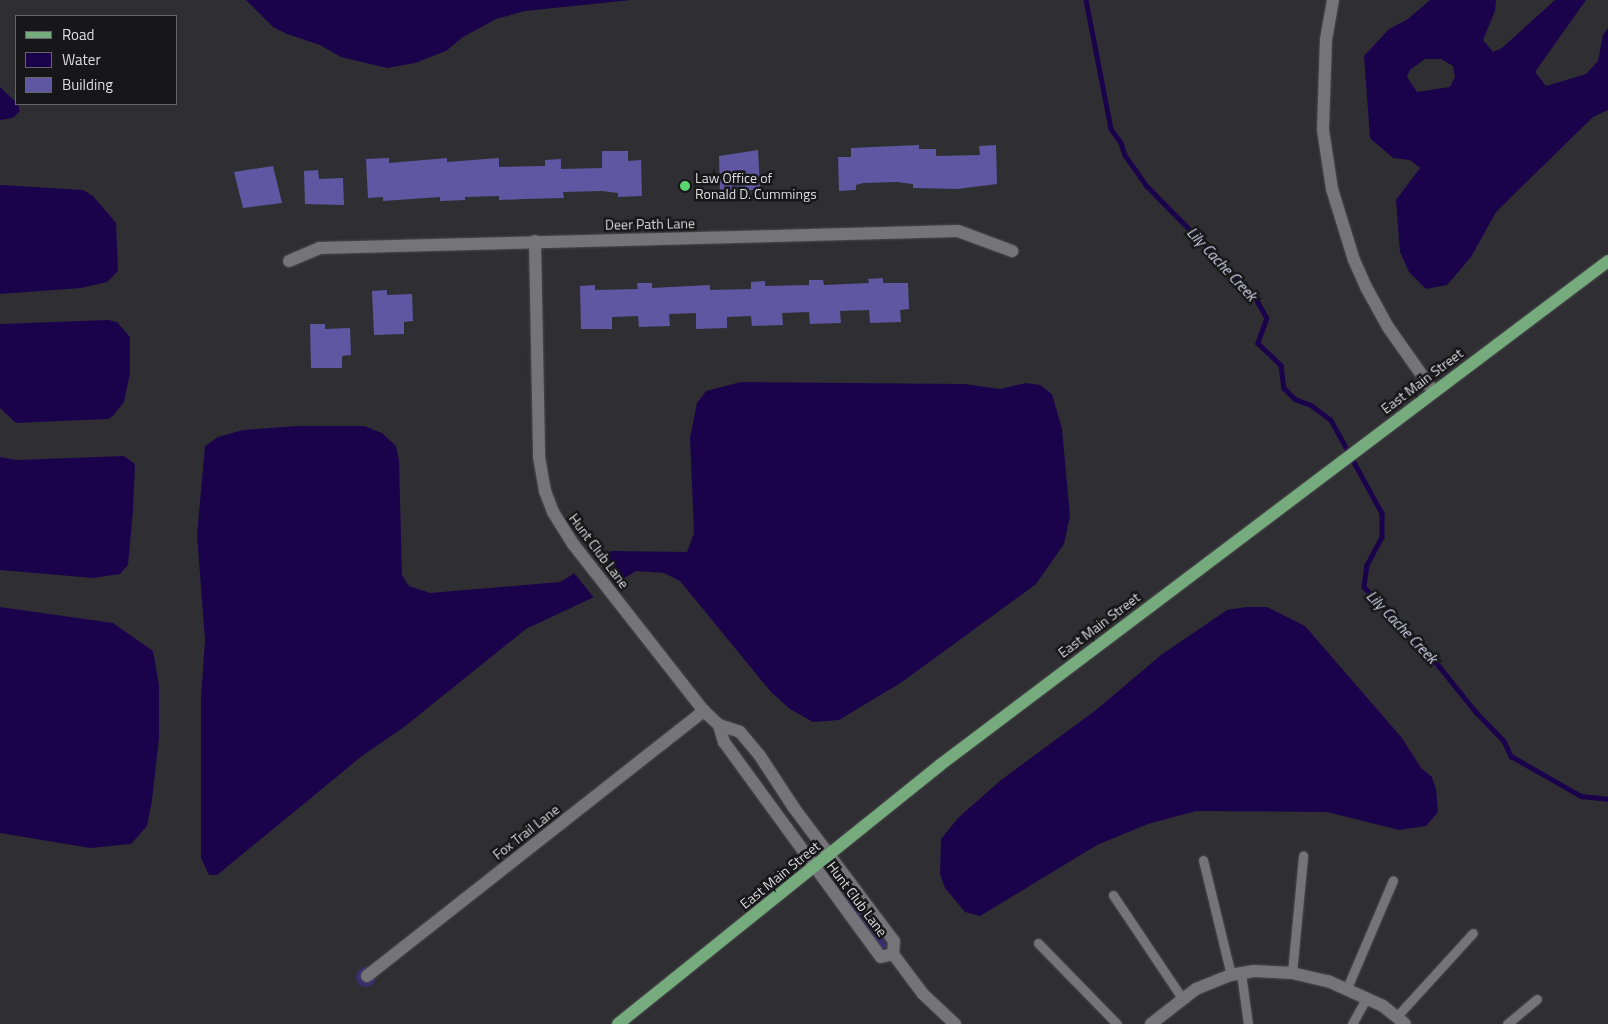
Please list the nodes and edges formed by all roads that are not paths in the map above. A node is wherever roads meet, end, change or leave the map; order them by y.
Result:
1 (1333, 0) edge
2 (535, 241) junction
3 (1012, 250) dead end
4 (289, 261) dead end
5 (1608, 261) edge
6 (1433, 391) junction
7 (704, 711) junction
8 (719, 725) junction
9 (830, 854) junction
10 (1303, 856) dead end
11 (1203, 860) dead end
12 (814, 867) junction
13 (1393, 880) dead end
14 (1113, 895) dead end
15 (1473, 933) dead end
16 (1038, 943) dead end
17 (893, 954) junction
18 (1292, 973) junction
19 (1236, 974) junction
20 (366, 976) dead end
21 (1347, 988) junction
22 (1367, 997) junction
23 (1182, 998) junction
24 (1537, 999) dead end
25 (1401, 1020) edge
26 (618, 1024) edge
27 (955, 1024) edge
28 (1117, 1024) edge
29 (1151, 1024) edge
30 (1248, 1024) edge
31 (1352, 1024) edge
32 (1507, 1024) edge

1 - 6 street
2 - 3 street, Deer Path Lane
2 - 4 street, Deer Path Lane
2 - 7 street, Hunt Club Lane
5 - 6 main road, East Main Street
6 - 9 main road, East Main Street
7 - 8 street, Hunt Club Lane
7 - 20 street, Fox Trail Lane
8 - 9 street, Hunt Club Lane
8 - 12 street, Hunt Club Lane
9 - 12 main road, East Main Street
9 - 17 street, Hunt Club Lane
10 - 18 lane
11 - 19 lane
12 - 17 street, Hunt Club Lane
12 - 26 main road, East Main Street
13 - 21 lane
14 - 23 lane
15 - 25 lane
16 - 28 lane
17 - 27 street, Hunt Club Lane
18 - 19 street
18 - 21 street
19 - 23 street
19 - 30 lane
21 - 22 street
22 - 25 street
22 - 31 lane
23 - 29 street
24 - 32 lane

